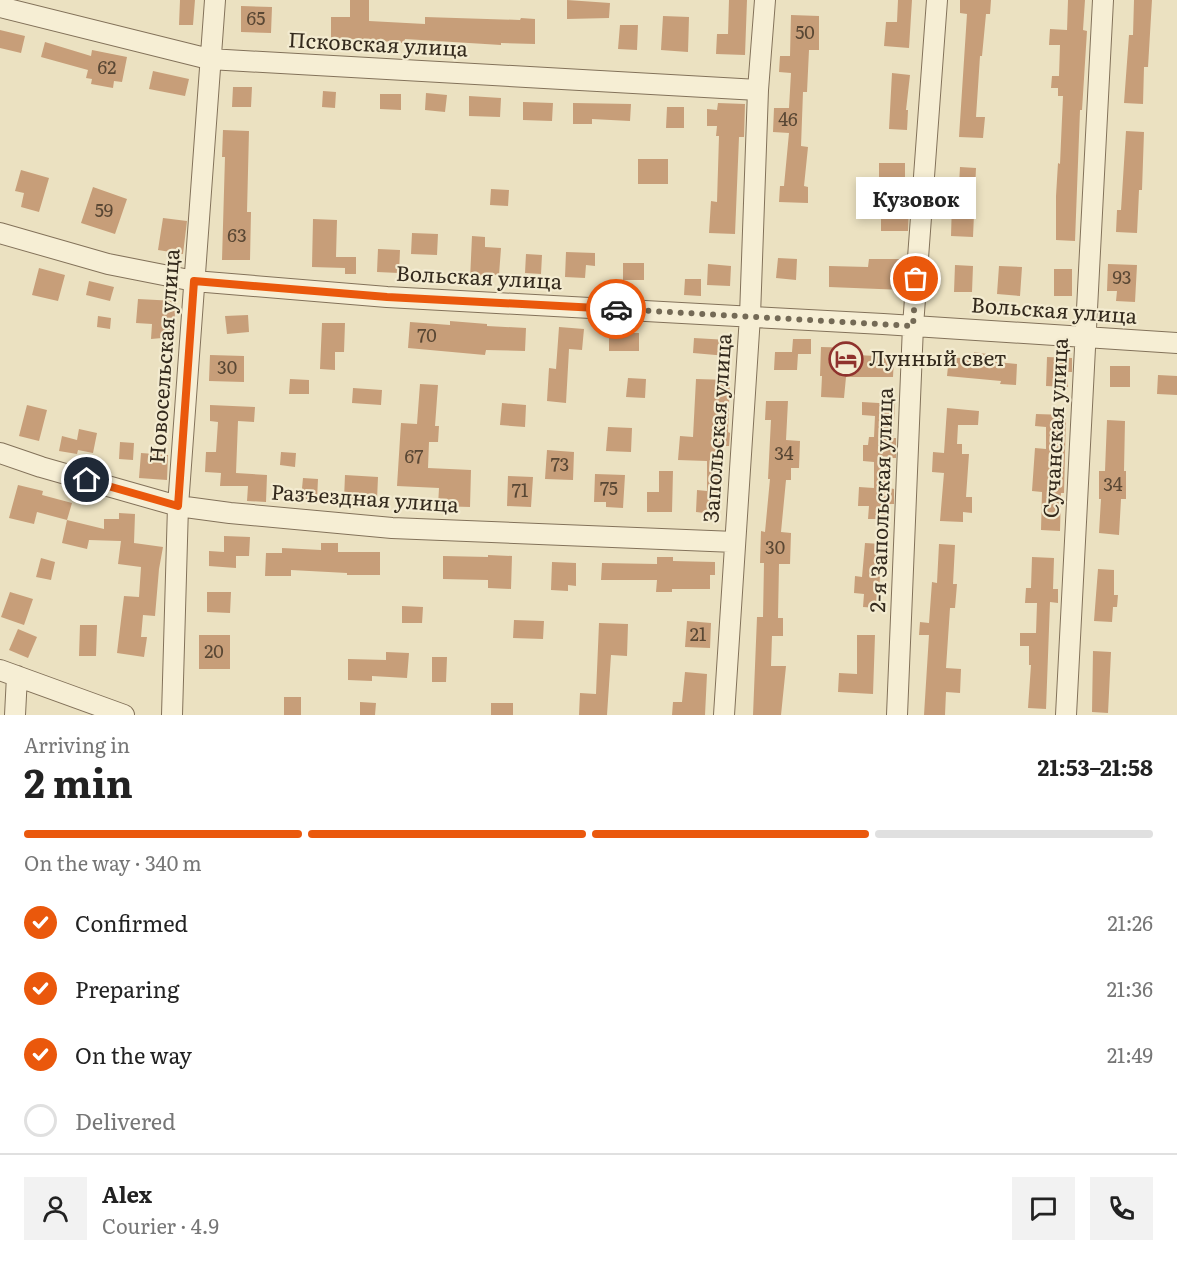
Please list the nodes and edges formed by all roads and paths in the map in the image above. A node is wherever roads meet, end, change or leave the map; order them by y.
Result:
1 (215, 0) edge
2 (765, 0) edge
3 (937, 0) edge
4 (1103, 0) edge
5 (0, 8) edge
6 (209, 59) junction
7 (758, 90) junction
8 (0, 233) edge
9 (194, 281) junction
10 (750, 316) junction
11 (913, 326) junction
12 (1085, 338) junction
13 (1177, 343) edge
14 (0, 453) edge
15 (178, 506) junction
16 (735, 542) junction
17 (9, 673) edge
18 (15, 715) edge
19 (124, 715) edge
20 (172, 715) edge
21 (724, 715) edge
22 (897, 715) edge
23 (1066, 715) edge

1 - 6 street, Новосельская улица
2 - 7 street, Запольская улица
3 - 11 street, 2-я Запольская улица
4 - 12 street, Сучанская улица
5 - 6 street, Псковская улица
6 - 7 street, Псковская улица
6 - 9 street, Новосельская улица
7 - 10 street, Запольская улица
8 - 9 street, Вольская улица
9 - 10 street, Вольская улица
9 - 15 street, Новосельская улица
10 - 11 street, Вольская улица
10 - 16 street, Запольская улица
11 - 12 street, Вольская улица
11 - 22 street, 2-я Запольская улица
12 - 13 street, Вольская улица
12 - 23 street, Сучанская улица
14 - 15 street, Разъездная улица
15 - 16 street, Разъездная улица
15 - 20 street, Новосельская улица
16 - 21 street, Запольская улица
17 - 18 street
17 - 19 street

